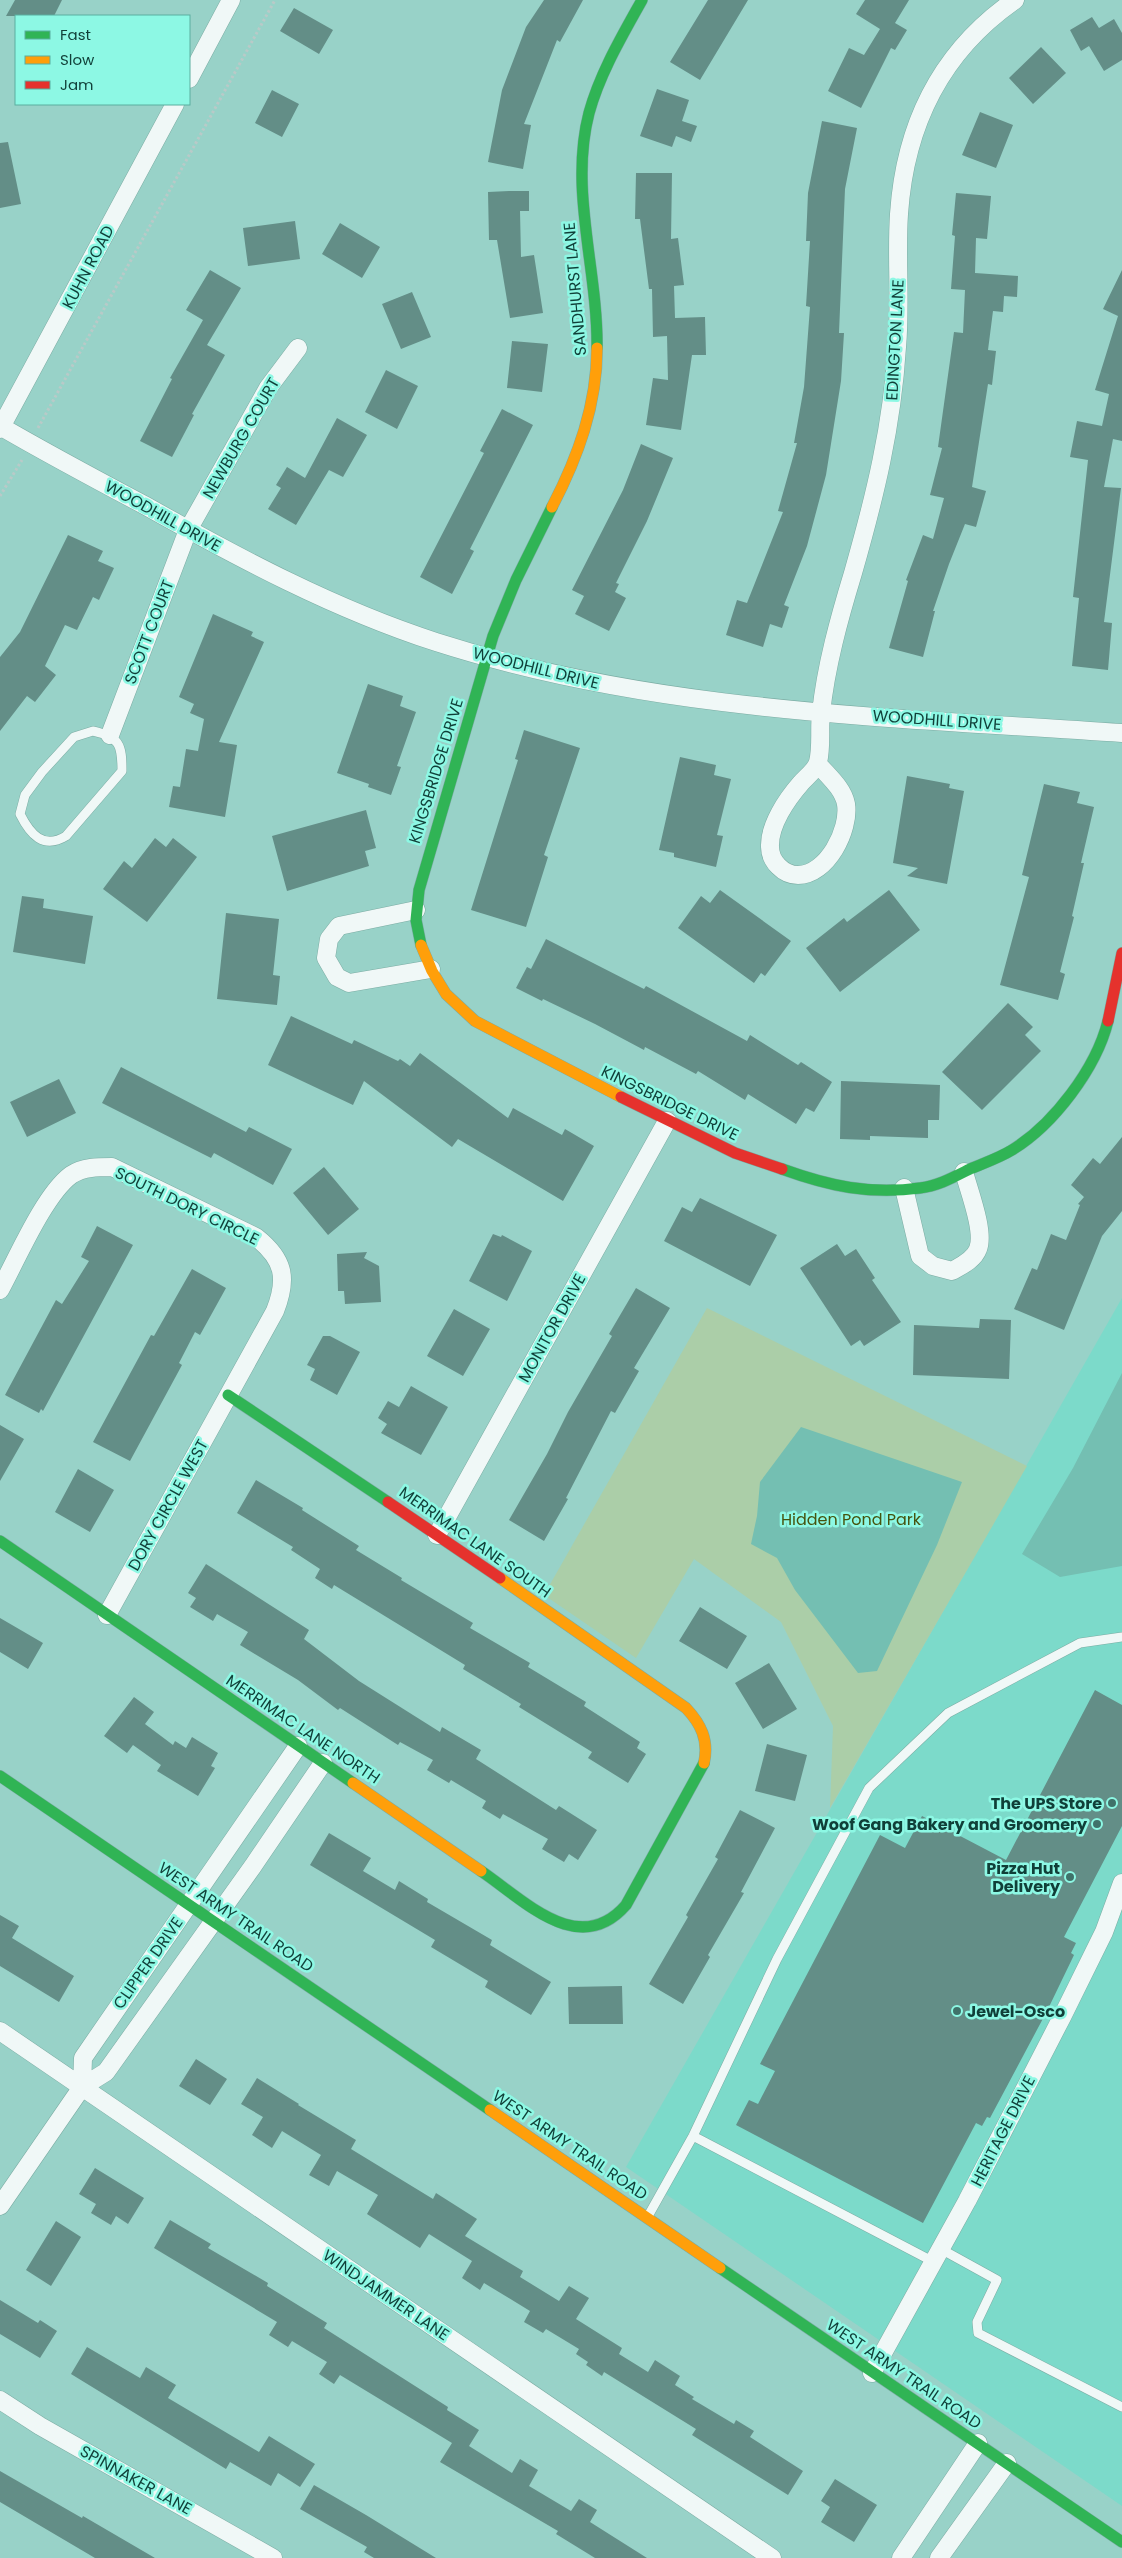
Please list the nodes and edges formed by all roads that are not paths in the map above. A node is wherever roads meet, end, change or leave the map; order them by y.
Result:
1 (231, 0) edge
2 (642, 0) edge
3 (1015, 0) edge
4 (190, 77) edge
5 (174, 105) edge
6 (298, 348) dead end
7 (0, 428) edge
8 (188, 530) junction
9 (488, 656) junction
10 (821, 712) junction
11 (1122, 733) edge
12 (110, 734) junction
13 (818, 764) junction
14 (416, 910) junction
15 (1122, 953) edge
16 (431, 969) junction
17 (667, 1122) junction
18 (964, 1172) junction
19 (904, 1188) junction
20 (0, 1290) edge
21 (228, 1395) junction
22 (437, 1535) junction
23 (0, 1541) edge
24 (107, 1615) junction
25 (1122, 1637) edge
26 (298, 1746) junction
27 (323, 1763) junction
28 (0, 1776) edge
29 (1122, 1883) edge
30 (188, 1905) junction
31 (1117, 1911) edge
32 (213, 1922) junction
33 (592, 1929) joint
34 (0, 2031) edge
35 (82, 2087) junction
36 (693, 2136) junction
37 (0, 2206) edge
38 (647, 2218) junction
39 (935, 2255) junction
40 (872, 2373) junction
41 (0, 2400) edge
42 (1122, 2407) edge
43 (978, 2444) junction
44 (1007, 2463) junction
45 (1122, 2542) edge
46 (273, 2558) edge
47 (772, 2558) edge
48 (901, 2558) edge
49 (938, 2558) edge

1 - 4 street
2 - 9 street, SANDHURST LANE
3 - 10 street, EDINGTON LANE
5 - 7 street, KUHN ROAD
6 - 8 street, NEWBURG COURT
7 - 8 street, WOODHILL DRIVE
8 - 9 street, WOODHILL DRIVE
8 - 12 street, SCOTT COURT
9 - 10 street, WOODHILL DRIVE
9 - 14 street, KINGSBRIDGE DRIVE
10 - 11 street, WOODHILL DRIVE
10 - 13 street, EDINGTON LANE
12 - 12 lane
13 - 13 street
14 - 16 street, KINGSBRIDGE DRIVE
14 - 16 street
15 - 18 street, KINGSBRIDGE DRIVE
16 - 17 street, KINGSBRIDGE DRIVE
17 - 19 street, KINGSBRIDGE DRIVE
17 - 22 street, MONITOR DRIVE
18 - 19 street, KINGSBRIDGE DRIVE
18 - 19 street
20 - 21 street, SOUTH DORY CIRCLE
21 - 22 street, MERRIMAC LANE SOUTH
21 - 24 street, DORY CIRCLE WEST
22 - 33 street, MERRIMAC LANE SOUTH
23 - 24 street, MERRIMAC LANE NORTH
24 - 26 street, MERRIMAC LANE NORTH
25 - 36 lane
26 - 27 street, MERRIMAC LANE NORTH
26 - 30 street, CLIPPER DRIVE
27 - 32 street, CLIPPER DRIVE
27 - 33 street, MERRIMAC LANE NORTH
28 - 30 street, WEST ARMY TRAIL ROAD
29 - 31 street, HERITAGE DRIVE
30 - 32 street, WEST ARMY TRAIL ROAD
30 - 35 street, CLIPPER DRIVE
31 - 39 street, HERITAGE DRIVE
32 - 35 street, CLIPPER DRIVE
32 - 38 street, WEST ARMY TRAIL ROAD
34 - 35 street, WINDJAMMER LANE
35 - 37 street, CLIPPER DRIVE
35 - 47 street, WINDJAMMER LANE
36 - 38 lane
36 - 39 lane
38 - 40 street, WEST ARMY TRAIL ROAD
39 - 40 street, HERITAGE DRIVE
39 - 42 lane
40 - 43 street, WEST ARMY TRAIL ROAD
41 - 46 street, SPINNAKER LANE
43 - 44 street, WEST ARMY TRAIL ROAD
43 - 48 street
44 - 45 street, WEST ARMY TRAIL ROAD
44 - 49 street

